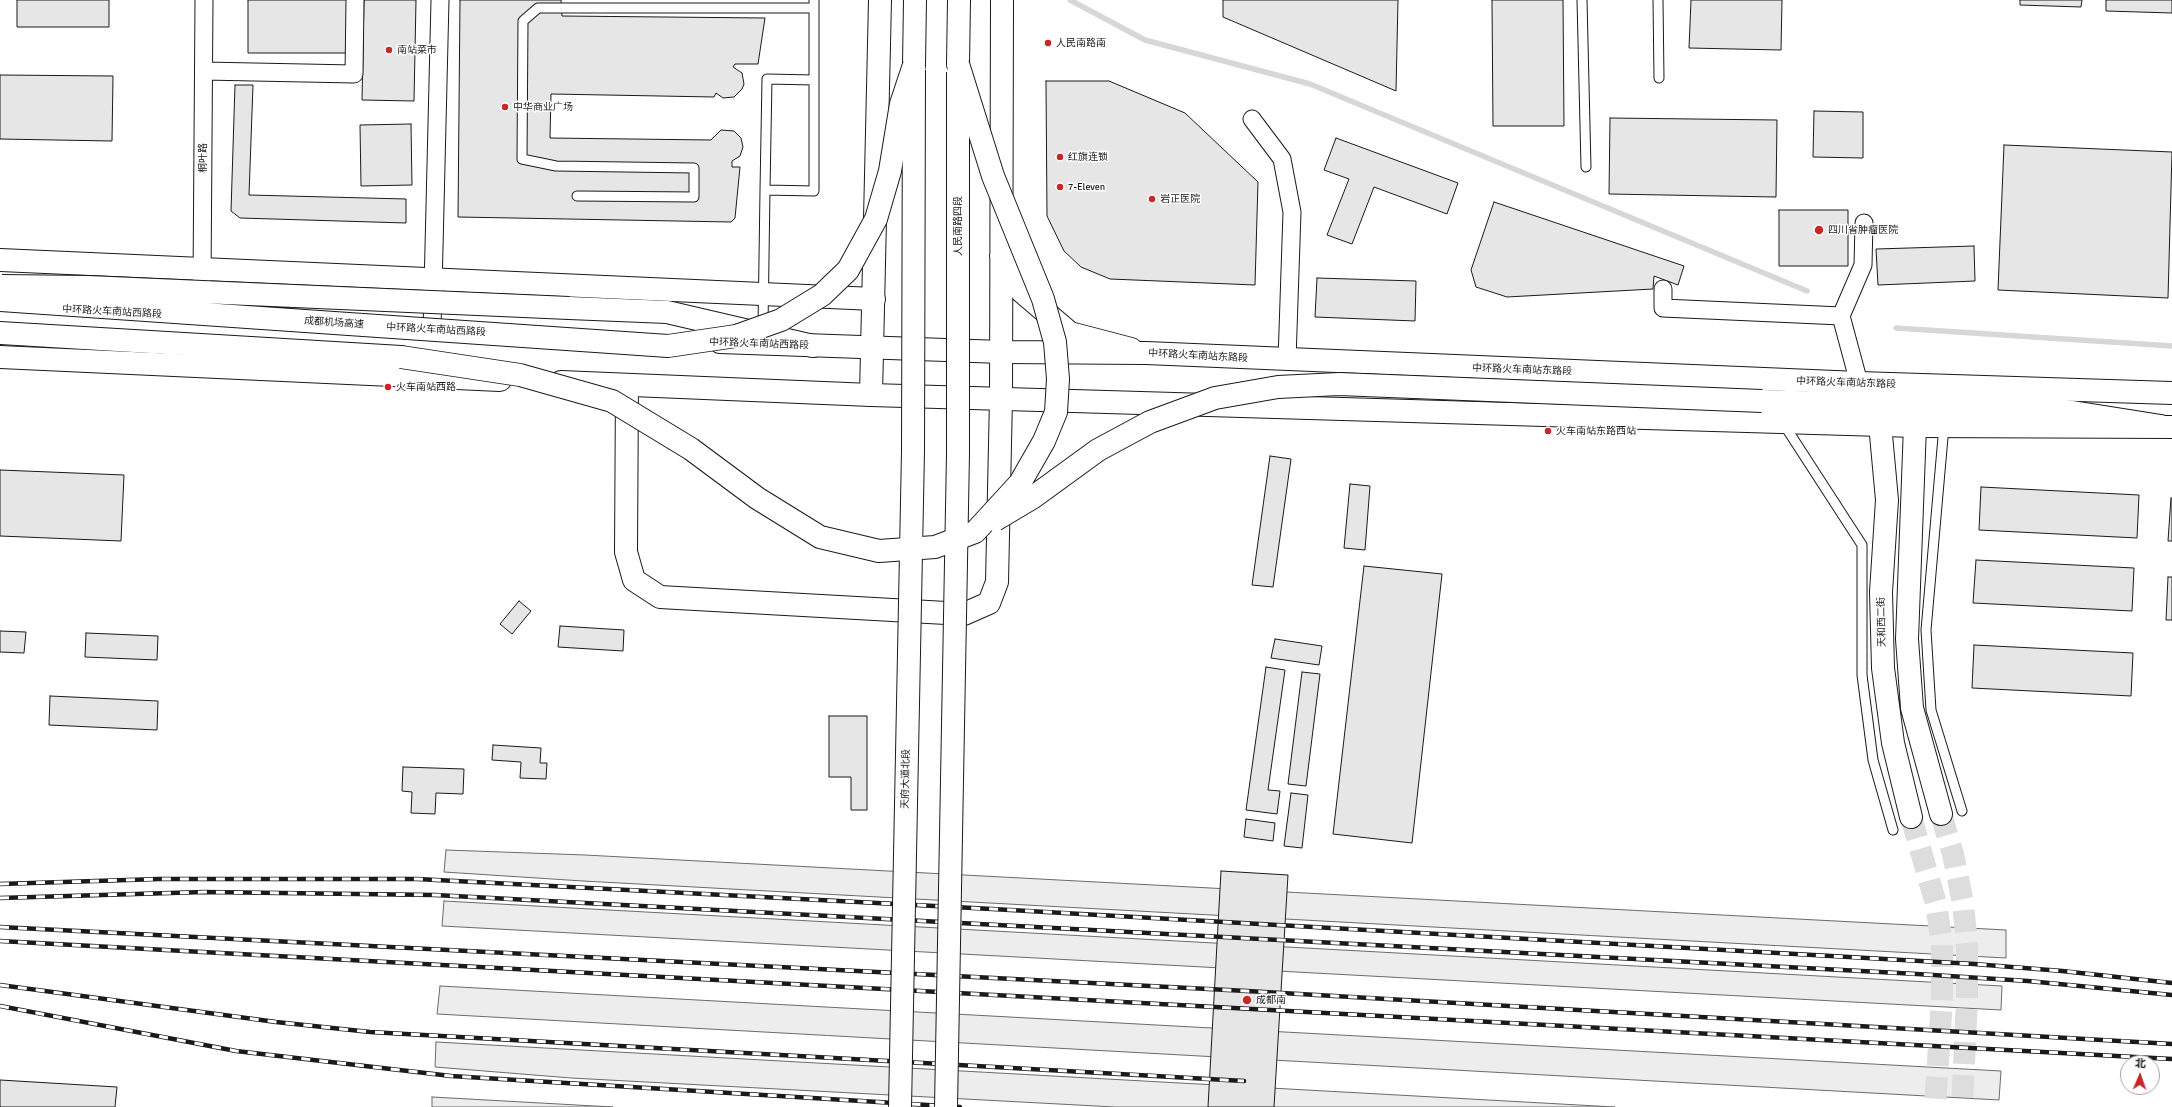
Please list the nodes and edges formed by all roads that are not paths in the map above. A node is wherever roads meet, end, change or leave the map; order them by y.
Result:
1 (204, 0) edge
2 (355, 0) edge
3 (440, 0) edge
4 (880, 0) edge
5 (915, 0) edge
6 (959, 0) edge
7 (1002, 0) edge
8 (1582, 0) edge
9 (1658, 0) edge
10 (814, 4) edge
11 (958, 64) junction
12 (914, 65) junction
13 (204, 71) junction
14 (1659, 78) dead end
15 (814, 80) junction
16 (1252, 119) dead end
17 (1586, 167) dead end
18 (765, 190) junction
19 (577, 196) dead end
20 (1864, 223) dead end
21 (1001, 255) junction
22 (0, 260) edge
23 (202, 268) junction
24 (434, 278) junction
25 (0, 286) edge
26 (1663, 289) dead end
27 (763, 295) junction
28 (874, 299) junction
29 (0, 300) edge
30 (0, 307) edge
31 (1842, 316) junction
32 (202, 317) junction
33 (432, 330) junction
34 (0, 333) edge
35 (763, 339) junction
36 (872, 348) junction
37 (1002, 352) junction
38 (1146, 353) junction
39 (0, 357) edge
40 (1287, 360) junction
41 (1859, 383) junction
42 (627, 385) junction
43 (2172, 393) edge
44 (871, 395) junction
45 (1001, 398) junction
46 (1782, 422) junction
47 (1880, 424) junction
48 (1944, 425) junction
49 (1915, 426) junction
50 (2166, 427) edge
51 (976, 532) junction
52 (1962, 811) dead end
53 (1941, 814) tunnel mouth
54 (1911, 817) tunnel mouth
55 (1893, 830) dead end
56 (900, 1107) edge
57 (946, 1107) edge

1 - 13 street, 桐叶路
2 - 13 street
3 - 24 street
4 - 28 main road
5 - 12 main road
6 - 11 main road, 人民南路四段
7 - 21 main road
8 - 17 lane
9 - 14 lane
10 - 15 lane
10 - 19 lane
11 - 51 main road, bridge
11 - 57 main road, 人民南路四段, bridge
12 - 29 main road, 成都机场高速, bridge
12 - 56 main road, 天府大道北段, bridge
13 - 23 street, 桐叶路
15 - 18 lane
15 - 18 lane
16 - 40 street
18 - 27 lane
20 - 31 street
21 - 37 main road
21 - 38 main road
22 - 23 main road
23 - 24 main road
23 - 32 street, 桐叶路
24 - 27 main road
24 - 33 street
25 - 35 main road, bridge
26 - 31 street
27 - 28 main road
27 - 35 lane
28 - 36 main road
30 - 32 main road, 中环路火车南站西路段
31 - 41 street
32 - 33 main road, 中环路火车南站西路段
33 - 35 main road, 中环路火车南站西路段
34 - 51 main road, bridge
35 - 36 main road, 中环路火车南站西路段
36 - 37 main road, 中环路火车南站东路段
36 - 44 main road
37 - 38 main road, 中环路火车南站东路段
37 - 45 main road
38 - 40 main road, 中环路火车南站东路段
39 - 42 main road
40 - 41 main road, 中环路火车南站东路段
41 - 43 main road, 中环路火车南站东路段
42 - 44 main road
42 - 45 main road
44 - 45 main road
45 - 46 main road
46 - 47 main road
46 - 55 lane
47 - 49 main road
47 - 54 main road, 天和西二街
48 - 49 main road
48 - 50 main road
48 - 52 lane
49 - 53 main road
50 - 51 main road, bridge

